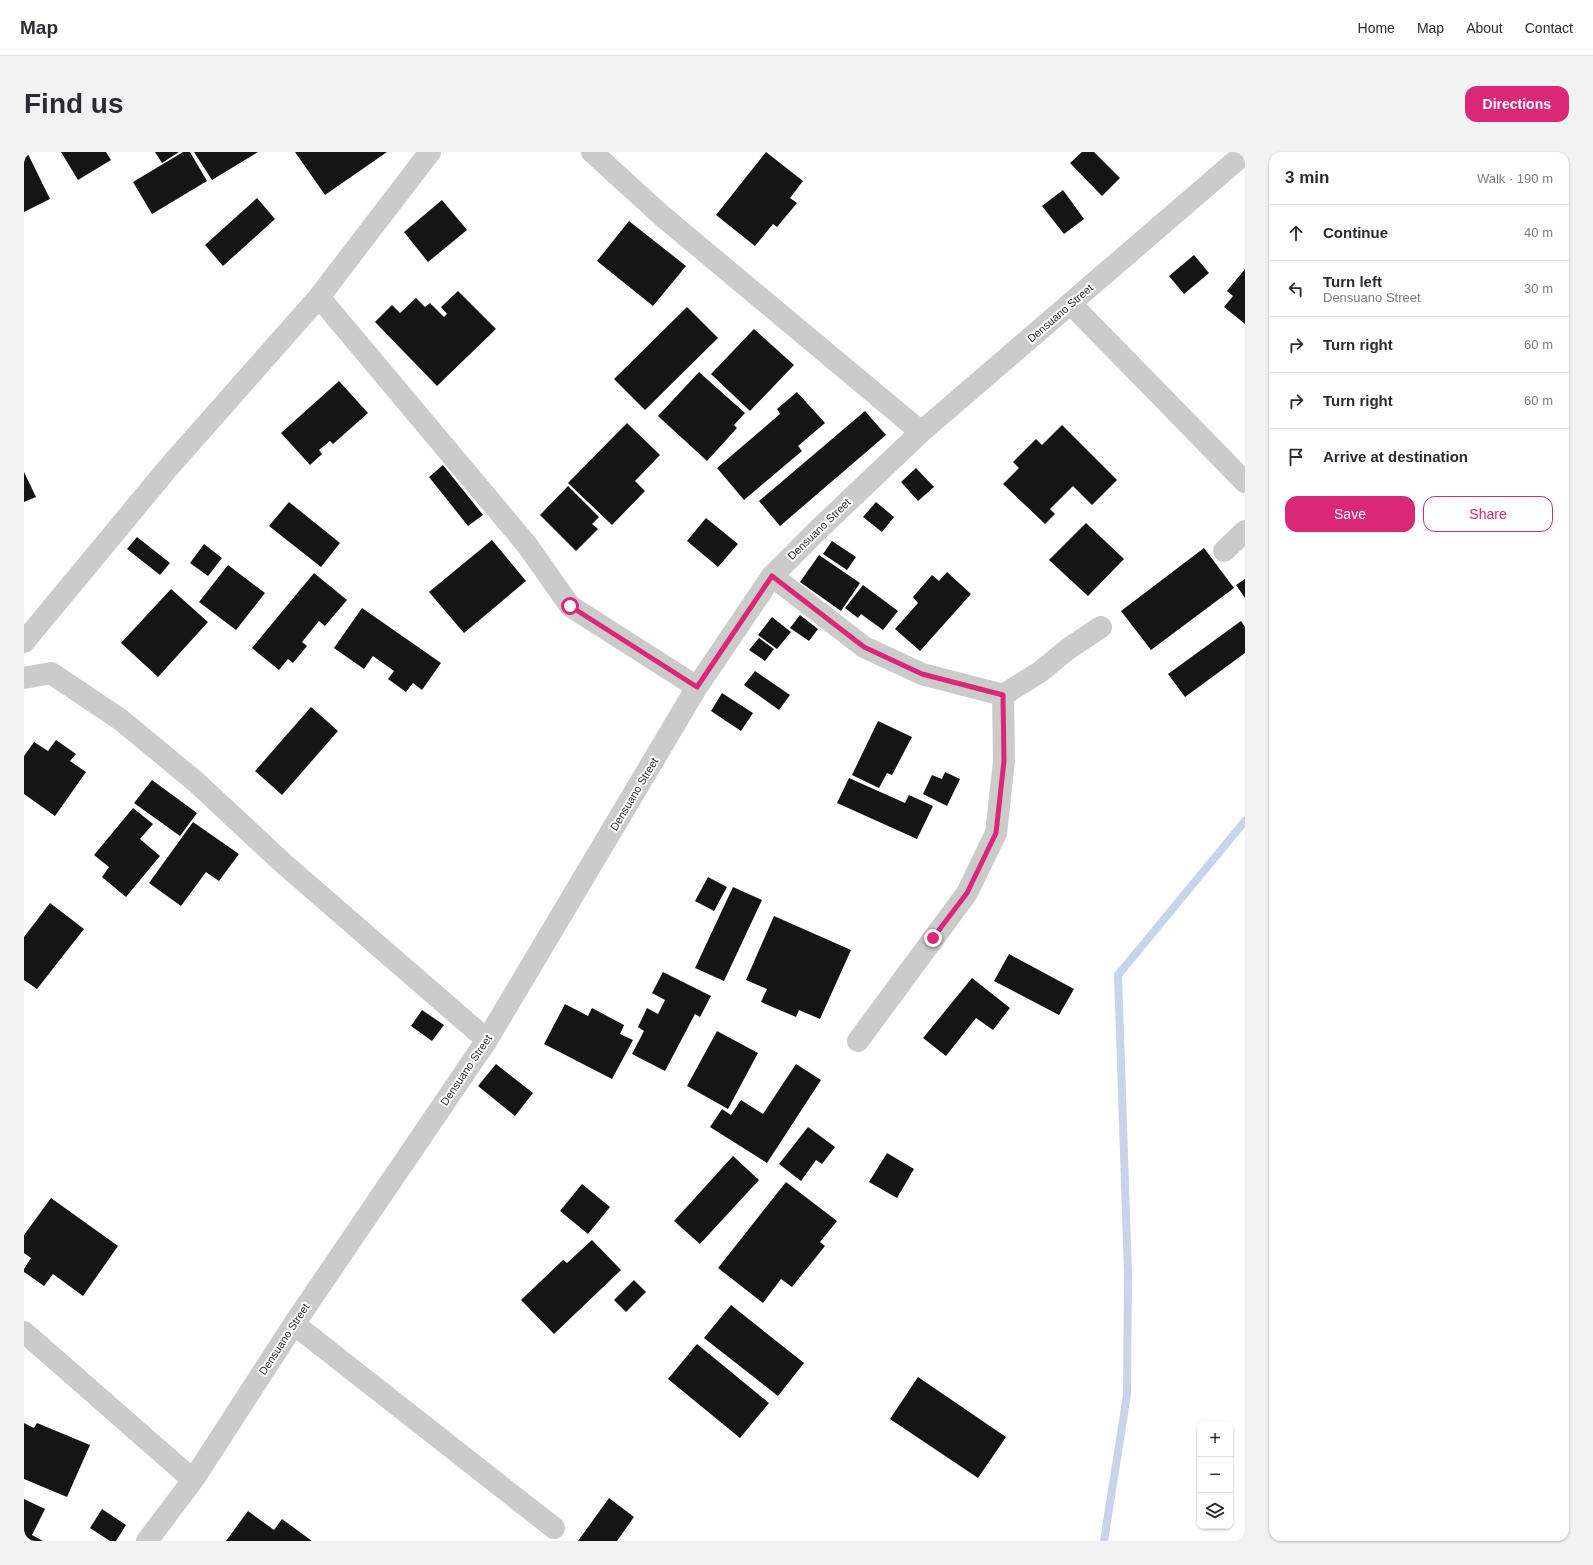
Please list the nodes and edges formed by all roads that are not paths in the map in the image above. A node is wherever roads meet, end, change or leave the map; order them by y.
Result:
1 (430, 152) edge
2 (592, 152) edge
3 (1245, 153) edge
4 (319, 297) junction
5 (1071, 304) junction
6 (921, 432) junction
7 (1245, 482) edge
8 (1245, 532) edge
9 (1224, 551) dead end
10 (772, 576) junction
11 (1101, 627) dead end
12 (24, 642) edge
13 (24, 678) edge
14 (697, 687) junction
15 (1003, 695) junction
16 (487, 1040) junction
17 (858, 1041) dead end
18 (294, 1324) junction
19 (24, 1332) edge
20 (193, 1480) junction
21 (554, 1528) dead end
22 (147, 1541) edge

1 - 4 street
2 - 6 street
3 - 5 street, Densuano Street
4 - 12 street
4 - 14 street
5 - 6 street, Densuano Street
5 - 7 street
6 - 10 street, Densuano Street
8 - 9 street
10 - 14 street, Densuano Street
10 - 15 street
11 - 15 street
13 - 16 street
14 - 16 street, Densuano Street
15 - 17 street
16 - 18 street, Densuano Street
18 - 20 street, Densuano Street
18 - 21 street
19 - 20 street
20 - 22 street, Densuano Street

